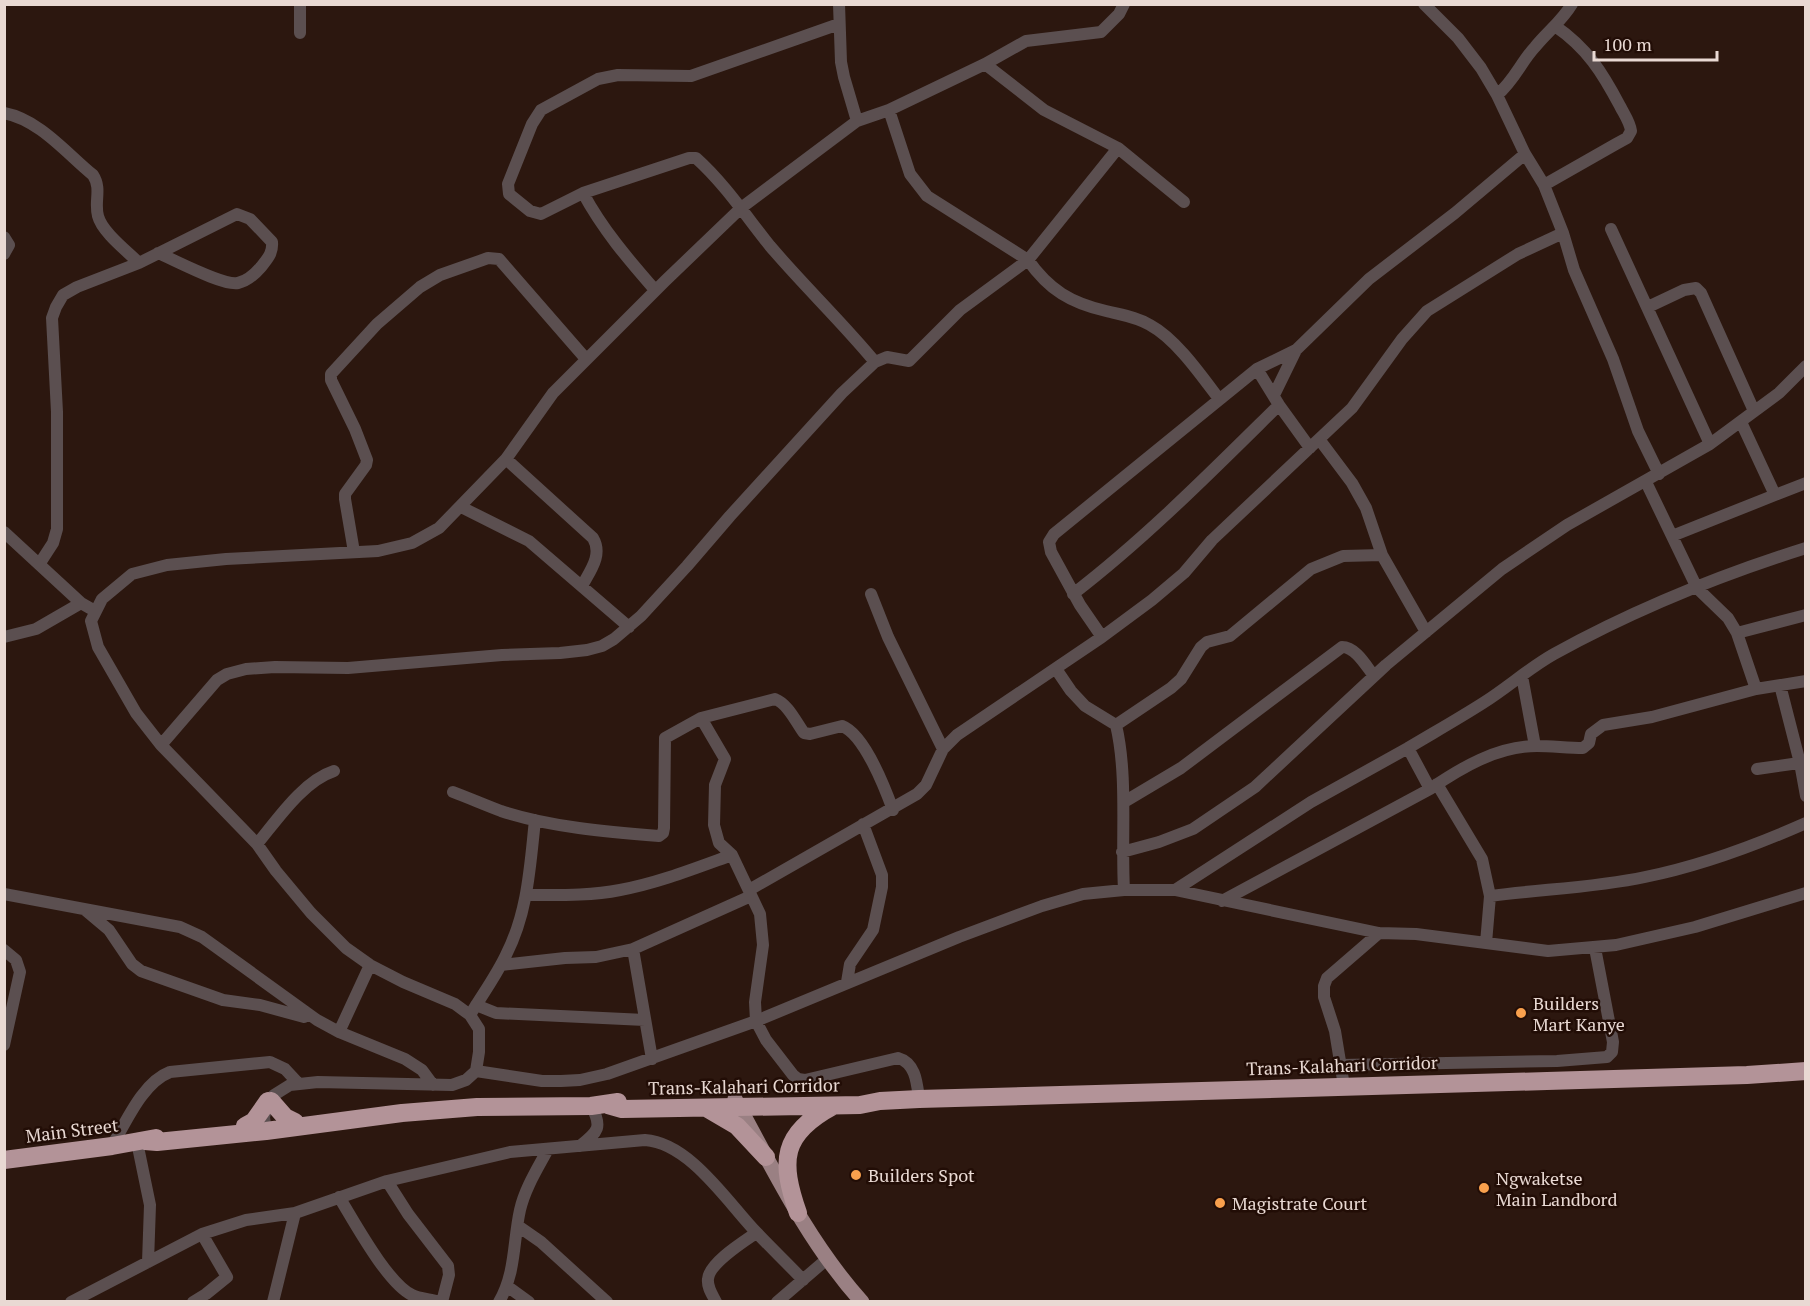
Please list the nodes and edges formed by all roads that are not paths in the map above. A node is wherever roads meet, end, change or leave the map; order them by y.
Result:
1 (300, 4) edge
2 (839, 4) edge
3 (1124, 4) edge
4 (1424, 4) edge
5 (1572, 4) edge
6 (839, 24) junction
7 (1555, 26) junction
8 (300, 33) dead end
9 (985, 64) junction
10 (1497, 95) junction
11 (889, 110) junction
12 (4, 113) edge
13 (857, 121) junction
14 (1118, 148) junction
15 (1525, 154) junction
16 (1544, 185) junction
17 (583, 194) junction
18 (1184, 202) dead end
19 (741, 208) junction
20 (1611, 229) dead end
21 (1563, 233) junction
22 (4, 237) edge
23 (158, 253) junction
24 (4, 254) edge
25 (1028, 260) junction
26 (139, 263) junction
27 (655, 290) junction
28 (1648, 307) junction
29 (1296, 350) junction
30 (586, 359) junction
31 (875, 362) junction
32 (1806, 366) edge
33 (1257, 369) junction
34 (1219, 399) junction
35 (1277, 400) junction
36 (1754, 411) junction
37 (1741, 422) junction
38 (1315, 443) junction
39 (1710, 444) junction
40 (506, 459) junction
41 (1659, 474) junction
42 (1646, 482) junction
43 (1806, 483) edge
44 (1775, 495) junction
45 (461, 507) junction
46 (4, 532) edge
47 (1672, 536) junction
48 (1806, 548) edge
49 (354, 552) junction
50 (1382, 555) junction
51 (40, 563) junction
52 (582, 586) junction
53 (1697, 588) junction
54 (871, 594) dead end
55 (1073, 594) junction
56 (81, 603) junction
57 (95, 611) junction
58 (1806, 615) edge
59 (629, 627) junction
60 (1426, 632) junction
61 (1737, 633) junction
62 (4, 637) edge
63 (1102, 637) junction
64 (1056, 669) junction
65 (1374, 676) junction
66 (1522, 676) junction
67 (1806, 681) edge
68 (1780, 685) junction
69 (1756, 689) junction
70 (701, 718) junction
71 (1116, 725) junction
72 (161, 745) junction
73 (1535, 746) junction
74 (1408, 748) junction
75 (943, 749) junction
76 (1803, 762) edge
77 (1757, 769) dead end
78 (334, 771) dead end
79 (1433, 787) junction
80 (453, 792) dead end
81 (1806, 796) edge
82 (1124, 802) junction
83 (893, 810) junction
84 (535, 820) junction
85 (1806, 823) edge
86 (863, 825) junction
87 (257, 844) junction
88 (1122, 852) junction
89 (732, 855) junction
90 (1124, 890) junction
91 (1175, 890) junction
92 (750, 893) junction
93 (1806, 893) edge
94 (4, 894) edge
95 (527, 895) junction
96 (1490, 896) junction
97 (1222, 901) junction
98 (81, 908) junction
99 (1379, 933) junction
100 (1486, 943) junction
101 (1595, 948) junction
102 (633, 949) junction
103 (4, 950) edge
104 (370, 965) junction
105 (501, 965) junction
106 (847, 982) junction
107 (473, 1010) junction
108 (317, 1020) junction
109 (645, 1020) junction
110 (756, 1021) junction
111 (339, 1032) junction
112 (5, 1043) edge
113 (652, 1059) junction
114 (1341, 1065) junction
115 (476, 1071) junction
116 (1806, 1071) edge
117 (298, 1083) junction
118 (433, 1084) junction
119 (1344, 1086) junction
120 (271, 1099) junction
121 (919, 1099) junction
122 (880, 1101) junction
123 (737, 1102) junction
124 (599, 1105) junction
125 (835, 1105) junction
126 (703, 1107) junction
127 (402, 1113) junction
128 (295, 1122) junction
129 (245, 1126) junction
130 (269, 1128) junction
131 (141, 1142) junction
132 (112, 1146) junction
133 (580, 1146) junction
134 (548, 1149) junction
135 (766, 1157) junction
136 (4, 1160) edge
137 (387, 1181) junction
138 (339, 1197) junction
139 (295, 1213) junction
140 (798, 1213) junction
141 (518, 1226) junction
142 (756, 1233) junction
143 (202, 1234) junction
144 (826, 1259) junction
145 (148, 1262) junction
146 (803, 1280) junction
147 (507, 1286) junction
148 (209, 1298) edge
149 (71, 1302) edge
150 (193, 1302) edge
151 (273, 1302) edge
152 (441, 1302) edge
153 (499, 1302) edge
154 (529, 1302) edge
155 (607, 1302) edge
156 (716, 1302) edge
157 (777, 1302) edge
158 (862, 1302) edge

1 - 8 street
2 - 6 street
3 - 9 street
4 - 10 street
5 - 7 street
6 - 13 street
6 - 17 street
7 - 10 street
7 - 16 street
9 - 11 street
9 - 14 street
10 - 15 street
11 - 13 street
11 - 25 street
12 - 26 street
13 - 19 street
14 - 18 street
14 - 25 street
15 - 16 street
15 - 29 street
16 - 21 street
17 - 19 street
17 - 27 street
19 - 27 street
19 - 31 street
20 - 28 street
21 - 38 street
21 - 41 street
22 - 24 street
23 - 23 street
23 - 26 street
25 - 31 street
25 - 34 street
26 - 51 street
27 - 30 street
28 - 36 street
28 - 39 street
29 - 33 street
29 - 35 street
30 - 40 street
30 - 49 street
31 - 59 street
32 - 36 street
33 - 34 street
33 - 35 street
34 - 55 street
35 - 38 street
35 - 55 street
36 - 37 street
37 - 39 street
37 - 44 street
38 - 50 street
38 - 63 street
39 - 41 street
40 - 45 street
40 - 52 street
41 - 42 street
42 - 47 street
42 - 60 street
43 - 44 street
44 - 47 street
45 - 49 street
45 - 52 street
46 - 51 street
47 - 53 street
48 - 53 street
49 - 57 street
50 - 60 street
50 - 71 street
51 - 56 street
52 - 59 street
53 - 61 street
53 - 66 street
54 - 75 street
55 - 63 street
56 - 57 street
56 - 62 street
57 - 72 street
58 - 61 street
59 - 72 street
60 - 65 street
61 - 69 street
63 - 64 street
64 - 71 street
64 - 75 street
65 - 82 street
65 - 88 street
66 - 73 street
66 - 74 street
67 - 68 street
68 - 69 street
68 - 76 street
69 - 73 street
70 - 83 street
70 - 84 street
70 - 89 street
71 - 82 street
72 - 87 street
73 - 79 street
74 - 79 street
74 - 91 street
75 - 83 street
76 - 77 street
76 - 81 street
78 - 87 street
79 - 96 street
79 - 97 street
80 - 84 street
82 - 88 street
83 - 86 street
84 - 95 street
85 - 96 street
86 - 92 street
86 - 106 street
87 - 104 street
88 - 90 street
89 - 92 street
89 - 95 street
90 - 91 street
90 - 106 street
91 - 97 street
92 - 102 street
92 - 110 street
93 - 101 street
94 - 98 street
95 - 105 street
96 - 100 street
97 - 99 street
98 - 108 street
98 - 108 street
99 - 100 street
99 - 114 street
100 - 101 street
101 - 114 street
102 - 105 street
102 - 109 street
103 - 112 street
104 - 107 street
104 - 111 street
105 - 107 street
106 - 110 street
107 - 109 street
107 - 115 street
108 - 111 street
109 - 113 street
110 - 113 street
110 - 121 street
111 - 118 street
113 - 115 street
114 - 119 street
115 - 118 street
116 - 119 highway, Trans-Kalahari Corridor
117 - 118 street
117 - 120 street
117 - 132 street
119 - 121 highway, Trans-Kalahari Corridor
120 - 128 highway
120 - 129 highway
120 - 130 street
121 - 122 highway, Trans-Kalahari Corridor
122 - 123 highway, Trans-Kalahari Corridor
122 - 125 highway, Trans-Kalahari Corridor
123 - 124 highway, Trans-Kalahari Corridor
123 - 125 highway, Trans-Kalahari Corridor
123 - 126 highway, Trans-Kalahari Corridor
123 - 135 main road
124 - 126 highway, Trans-Kalahari Corridor
124 - 127 highway, Trans-Kalahari Corridor
124 - 133 street
125 - 140 highway
126 - 135 highway
127 - 128 highway, Trans-Kalahari Corridor
127 - 130 highway, Trans-Kalahari Corridor
128 - 130 highway, Trans-Kalahari Corridor
129 - 130 highway, Main Street
129 - 131 highway, Main Street
130 - 131 highway, Main Street
131 - 132 highway, Main Street
131 - 145 street
132 - 136 highway, Main Street
133 - 134 street
133 - 142 street
134 - 137 street
134 - 141 street
135 - 140 main road
137 - 138 street
137 - 152 street
138 - 139 street
138 - 152 street
139 - 143 street
139 - 151 street
140 - 144 main road
141 - 147 street
141 - 155 street
142 - 146 street
142 - 156 street
143 - 145 street
143 - 148 street
144 - 146 street
144 - 158 main road
145 - 149 street
146 - 157 street
147 - 153 street
147 - 154 street
148 - 150 street

